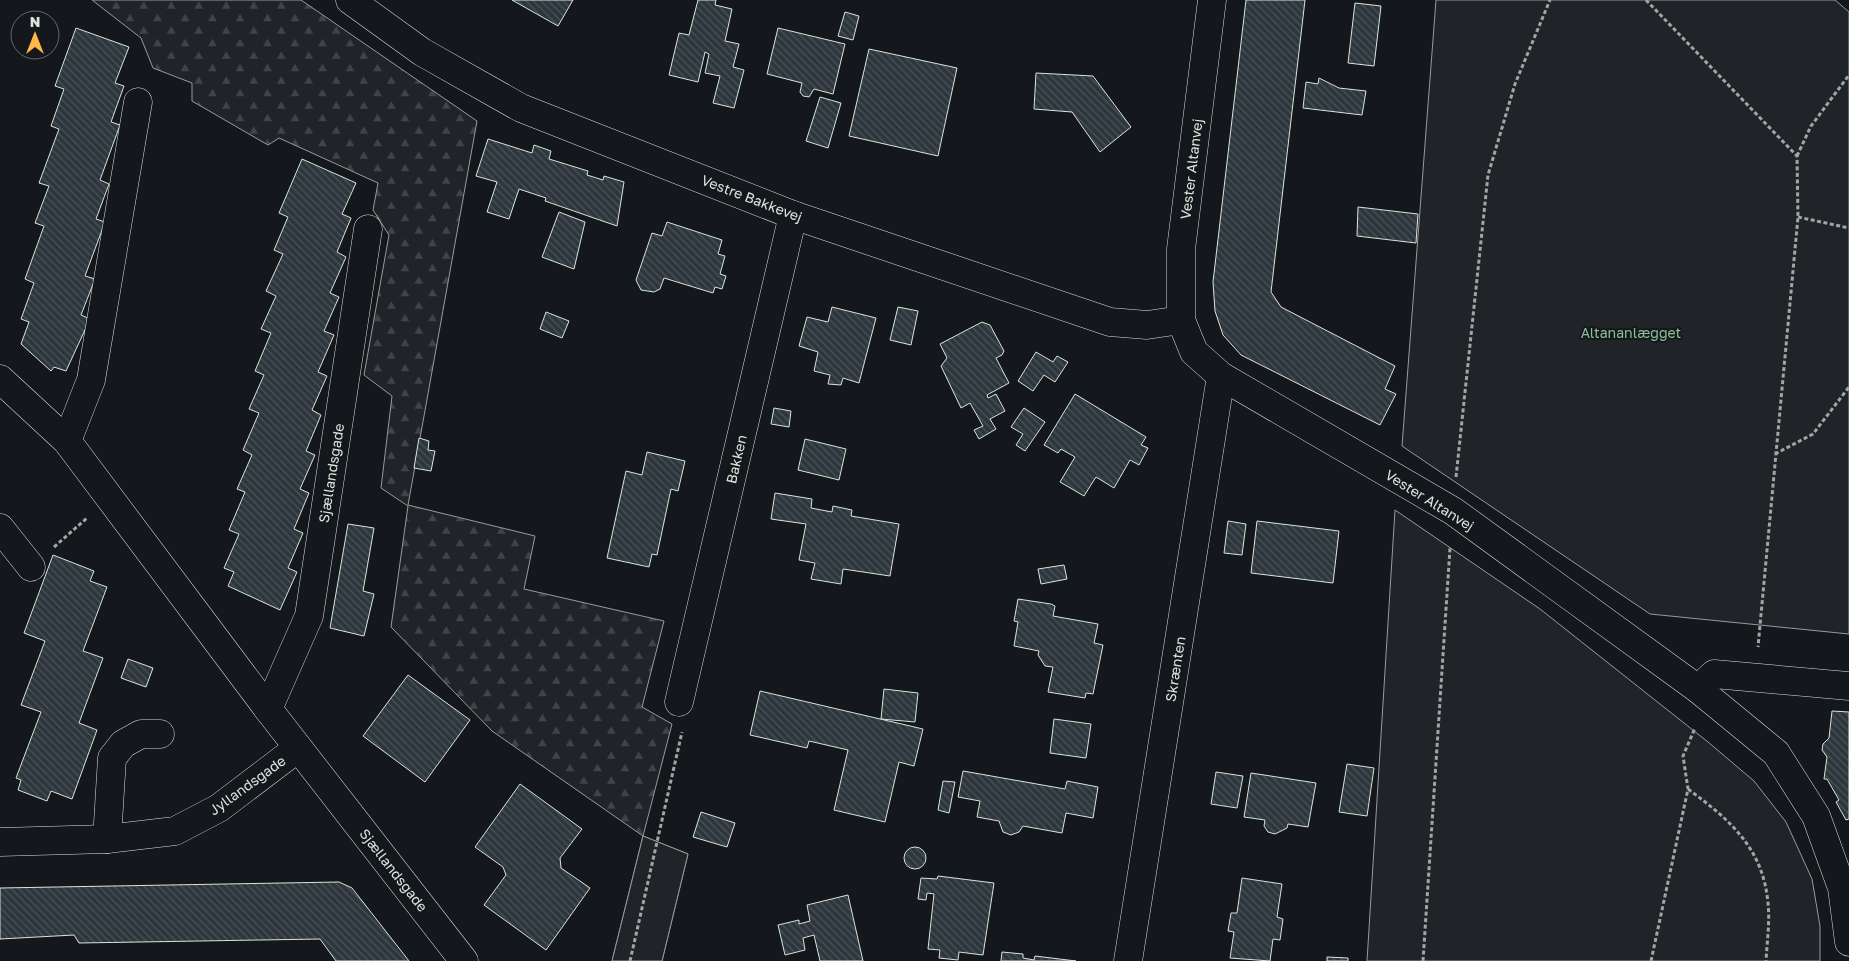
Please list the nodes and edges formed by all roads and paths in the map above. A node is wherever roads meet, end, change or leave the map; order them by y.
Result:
1 (350, 0) edge
2 (1212, 0) edge
3 (1550, 0) edge
4 (1646, 0) edge
5 (1849, 75) edge
6 (138, 102) dead end
7 (1797, 156) junction
8 (793, 215) junction
9 (1798, 217) junction
10 (1849, 228) edge
11 (368, 229) dead end
12 (1181, 320) junction
13 (1221, 376) junction
14 (0, 379) edge
15 (1849, 387) edge
16 (67, 441) junction
17 (1775, 455) junction
18 (1456, 483) dead end
19 (110, 498) junction
20 (1453, 511) junction
21 (0, 528) edge
22 (31, 567) joint
23 (1756, 678) junction
24 (1849, 686) edge
25 (1698, 689) junction
26 (679, 702) joint
27 (268, 709) junction
28 (1695, 730) dead end
29 (160, 734) dead end
30 (298, 748) junction
31 (1688, 788) junction
32 (107, 839) junction
33 (0, 842) edge
34 (1849, 942) edge
35 (464, 961) edge
36 (630, 961) edge
37 (1128, 961) edge
38 (1423, 961) edge
39 (1651, 961) edge
40 (1766, 961) edge

1 - 8 street, Vestre Bakkevej
2 - 12 street, Vester Altanvej
3 - 18 path
4 - 7 path
5 - 7 path
6 - 16 street
7 - 9 path
8 - 12 street, Vestre Bakkevej
8 - 26 street, Bakken
9 - 10 path
9 - 17 path
11 - 27 street, Sjællandsgade
12 - 13 street, Vester Altanvej
13 - 20 street, Vester Altanvej
13 - 37 street, Skrænten
14 - 16 street, Sjællandsgade
15 - 17 path
16 - 19 street, Sjællandsgade
17 - 23 path
19 - 22 path
19 - 27 street, Sjællandsgade
20 - 25 street, Vester Altanvej
20 - 38 path
21 - 22 street
23 - 24 street
23 - 25 street
25 - 34 street, Vester Altanvej
26 - 36 path
27 - 30 street, Sjællandsgade
28 - 31 path
29 - 32 street
30 - 32 street, Jyllandsgade
30 - 35 street, Sjællandsgade
31 - 39 path
31 - 40 path
32 - 33 street, Jyllandsgade

